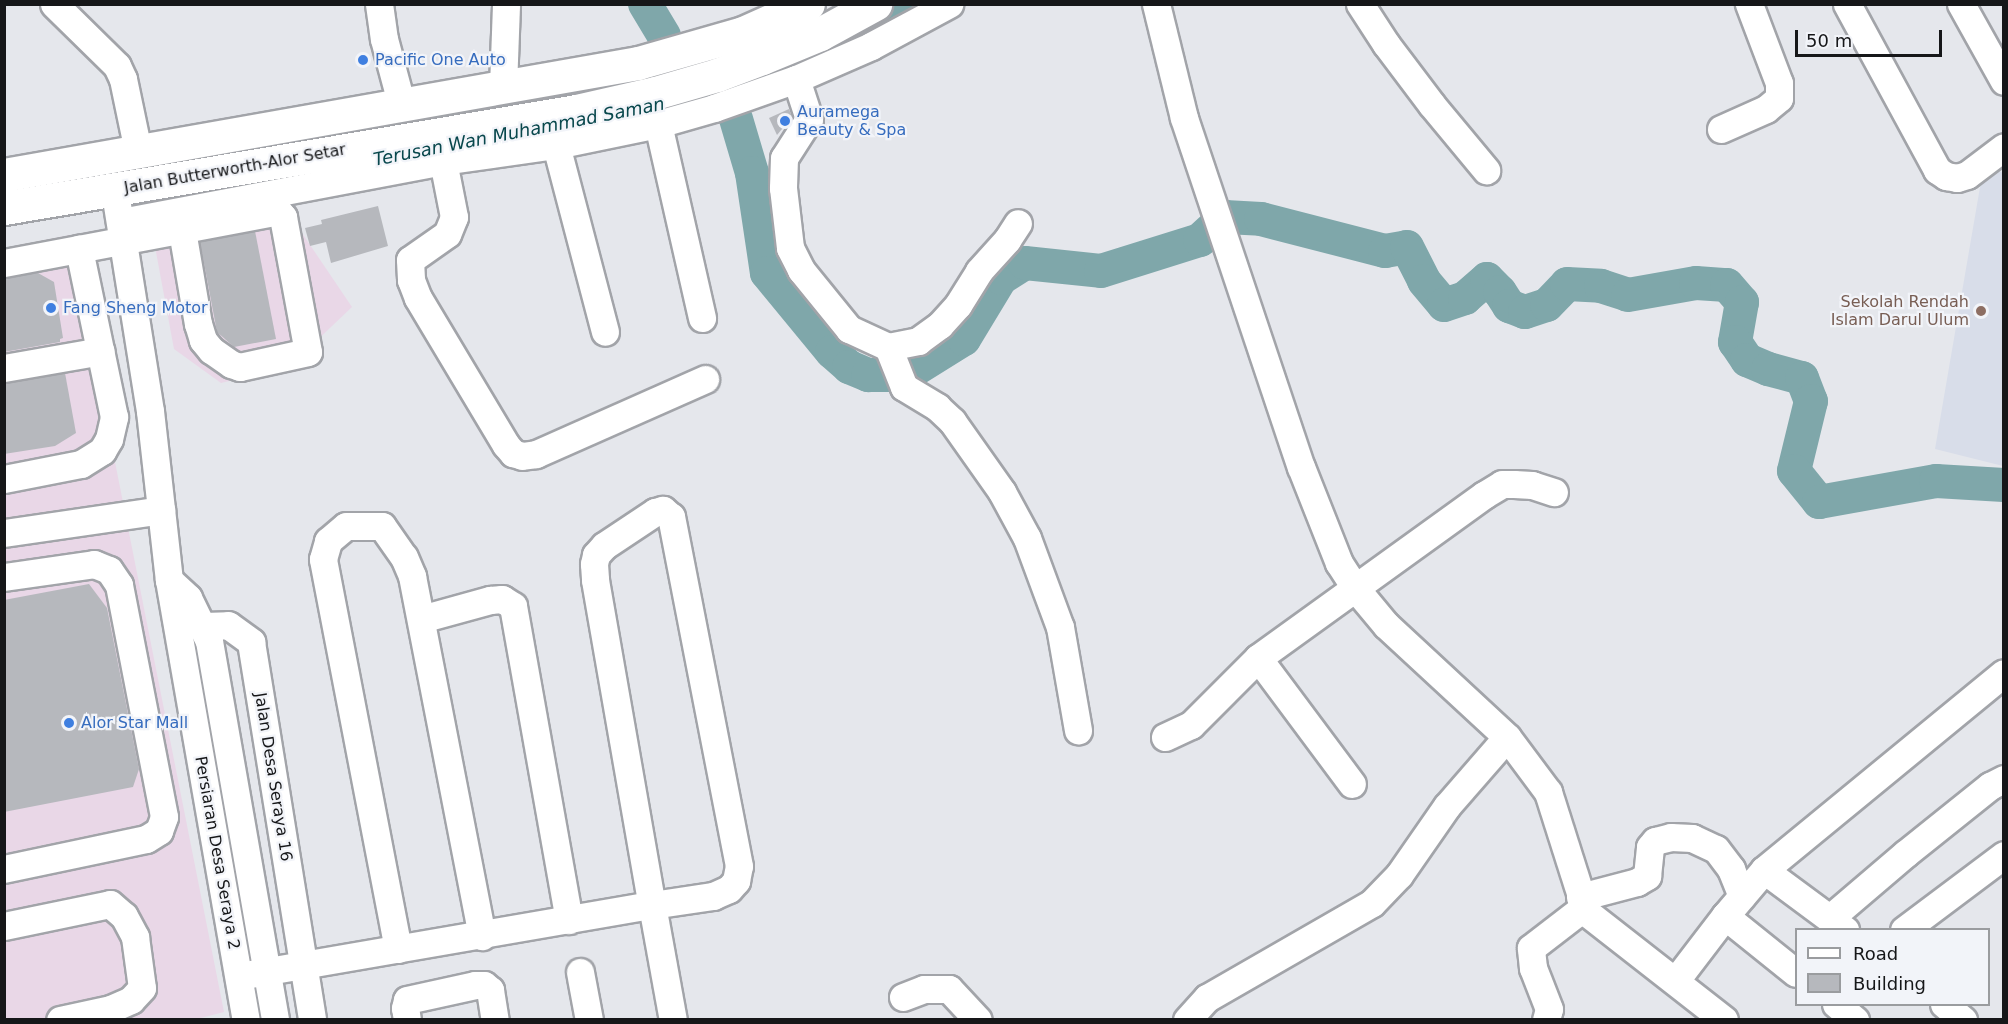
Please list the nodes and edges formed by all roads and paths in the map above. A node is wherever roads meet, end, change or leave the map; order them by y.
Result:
1 (54, 4) edge
2 (379, 4) edge
3 (506, 4) edge
4 (875, 4) edge
5 (949, 4) edge
6 (1156, 4) edge
7 (1360, 4) edge
8 (1749, 4) edge
9 (1847, 4) edge
10 (1961, 4) edge
11 (807, 5) edge
12 (796, 79) junction
13 (2004, 81) edge
14 (503, 87) junction
15 (402, 106) junction
16 (658, 124) junction
17 (1721, 129) dead end
18 (556, 145) junction
19 (2004, 147) edge
20 (138, 151) junction
21 (443, 161) junction
22 (1486, 170) dead end
23 (4, 175) edge
24 (114, 189) junction
25 (246, 207) junction
26 (4, 208) edge
27 (1018, 223) dead end
28 (182, 230) junction
29 (123, 231) junction
30 (79, 249) junction
31 (4, 263) edge
32 (702, 318) dead end
33 (605, 332) dead end
34 (889, 350) junction
35 (101, 351) junction
36 (4, 368) edge
37 (705, 379) dead end
38 (150, 411) junction
39 (114, 417) junction
40 (4, 479) edge
41 (1554, 492) dead end
42 (161, 510) junction
43 (15, 532) edge
44 (4, 577) edge
45 (178, 589) junction
46 (1356, 589) junction
47 (421, 619) junction
48 (204, 626) junction
49 (1258, 658) junction
50 (2004, 673) edge
51 (1078, 730) dead end
52 (1166, 737) dead end
53 (1507, 737) junction
54 (2004, 779) edge
55 (1353, 784) dead end
56 (2002, 859) edge
57 (4, 869) edge
58 (1764, 870) junction
59 (1582, 903) junction
60 (652, 905) junction
61 (1733, 906) junction
62 (569, 920) junction
63 (1838, 924) edge
64 (4, 926) edge
65 (1907, 928) edge
66 (482, 936) junction
67 (398, 949) junction
68 (303, 966) junction
69 (1795, 971) edge
70 (266, 972) junction
71 (580, 972) dead end
72 (239, 976) junction
73 (1676, 980) junction
74 (903, 997) dead end
75 (1837, 1006) edge
76 (1945, 1006) edge
77 (60, 1020) edge
78 (246, 1020) edge
79 (275, 1020) edge
80 (312, 1020) edge
81 (407, 1020) edge
82 (495, 1020) edge
83 (589, 1020) edge
84 (673, 1020) edge
85 (978, 1020) edge
86 (1187, 1020) edge
87 (1546, 1020) edge
88 (1724, 1020) edge
89 (1855, 1020) edge
90 (1963, 1020) edge

1 - 20 street
2 - 15 street
3 - 14 street
4 - 24 main road, Jalan Butterworth-Alor Setar
5 - 12 street
6 - 46 street
7 - 22 street
8 - 17 street
9 - 19 street
10 - 13 street
11 - 14 main road, Jalan Butterworth-Alor Setar
12 - 16 street
12 - 34 street
14 - 15 main road, Jalan Butterworth-Alor Setar
15 - 20 main road, Jalan Butterworth-Alor Setar
16 - 18 street
16 - 32 street
18 - 21 street
18 - 33 street
20 - 23 main road, Jalan Butterworth-Alor Setar
21 - 25 street
21 - 37 street
24 - 26 main road, Jalan Butterworth-Alor Setar
24 - 29 street
25 - 28 street
25 - 28 street
25 - 29 street
27 - 34 street
28 - 29 street
29 - 30 street
29 - 38 street
30 - 31 street
30 - 35 street
34 - 51 street
35 - 36 street
35 - 39 street
38 - 39 street
38 - 42 street
39 - 40 street
41 - 46 street
42 - 43 street
42 - 45 street
44 - 57 street
45 - 48 street, Persiaran Desa Seraya 2
45 - 72 street, Persiaran Desa Seraya 2
46 - 49 street
46 - 53 street
47 - 62 street
47 - 66 street
47 - 67 street
48 - 68 street, Jalan Desa Seraya 16
48 - 70 street, Persiaran Desa Seraya 2
49 - 52 street
49 - 55 street
50 - 58 street
53 - 59 street
53 - 86 street
54 - 63 street
56 - 65 street
58 - 61 street
58 - 63 street
59 - 61 street
59 - 73 street
59 - 87 street
60 - 60 street
60 - 62 street
60 - 84 street
61 - 69 street
61 - 73 street
62 - 66 street
64 - 77 street
66 - 67 street
67 - 68 street
68 - 70 street
68 - 80 street, Jalan Desa Seraya 16
70 - 72 street
70 - 79 street, Persiaran Desa Seraya 2
71 - 83 street
72 - 78 street, Persiaran Desa Seraya 2
73 - 88 street
74 - 85 street
75 - 89 street
76 - 90 street
81 - 82 street

